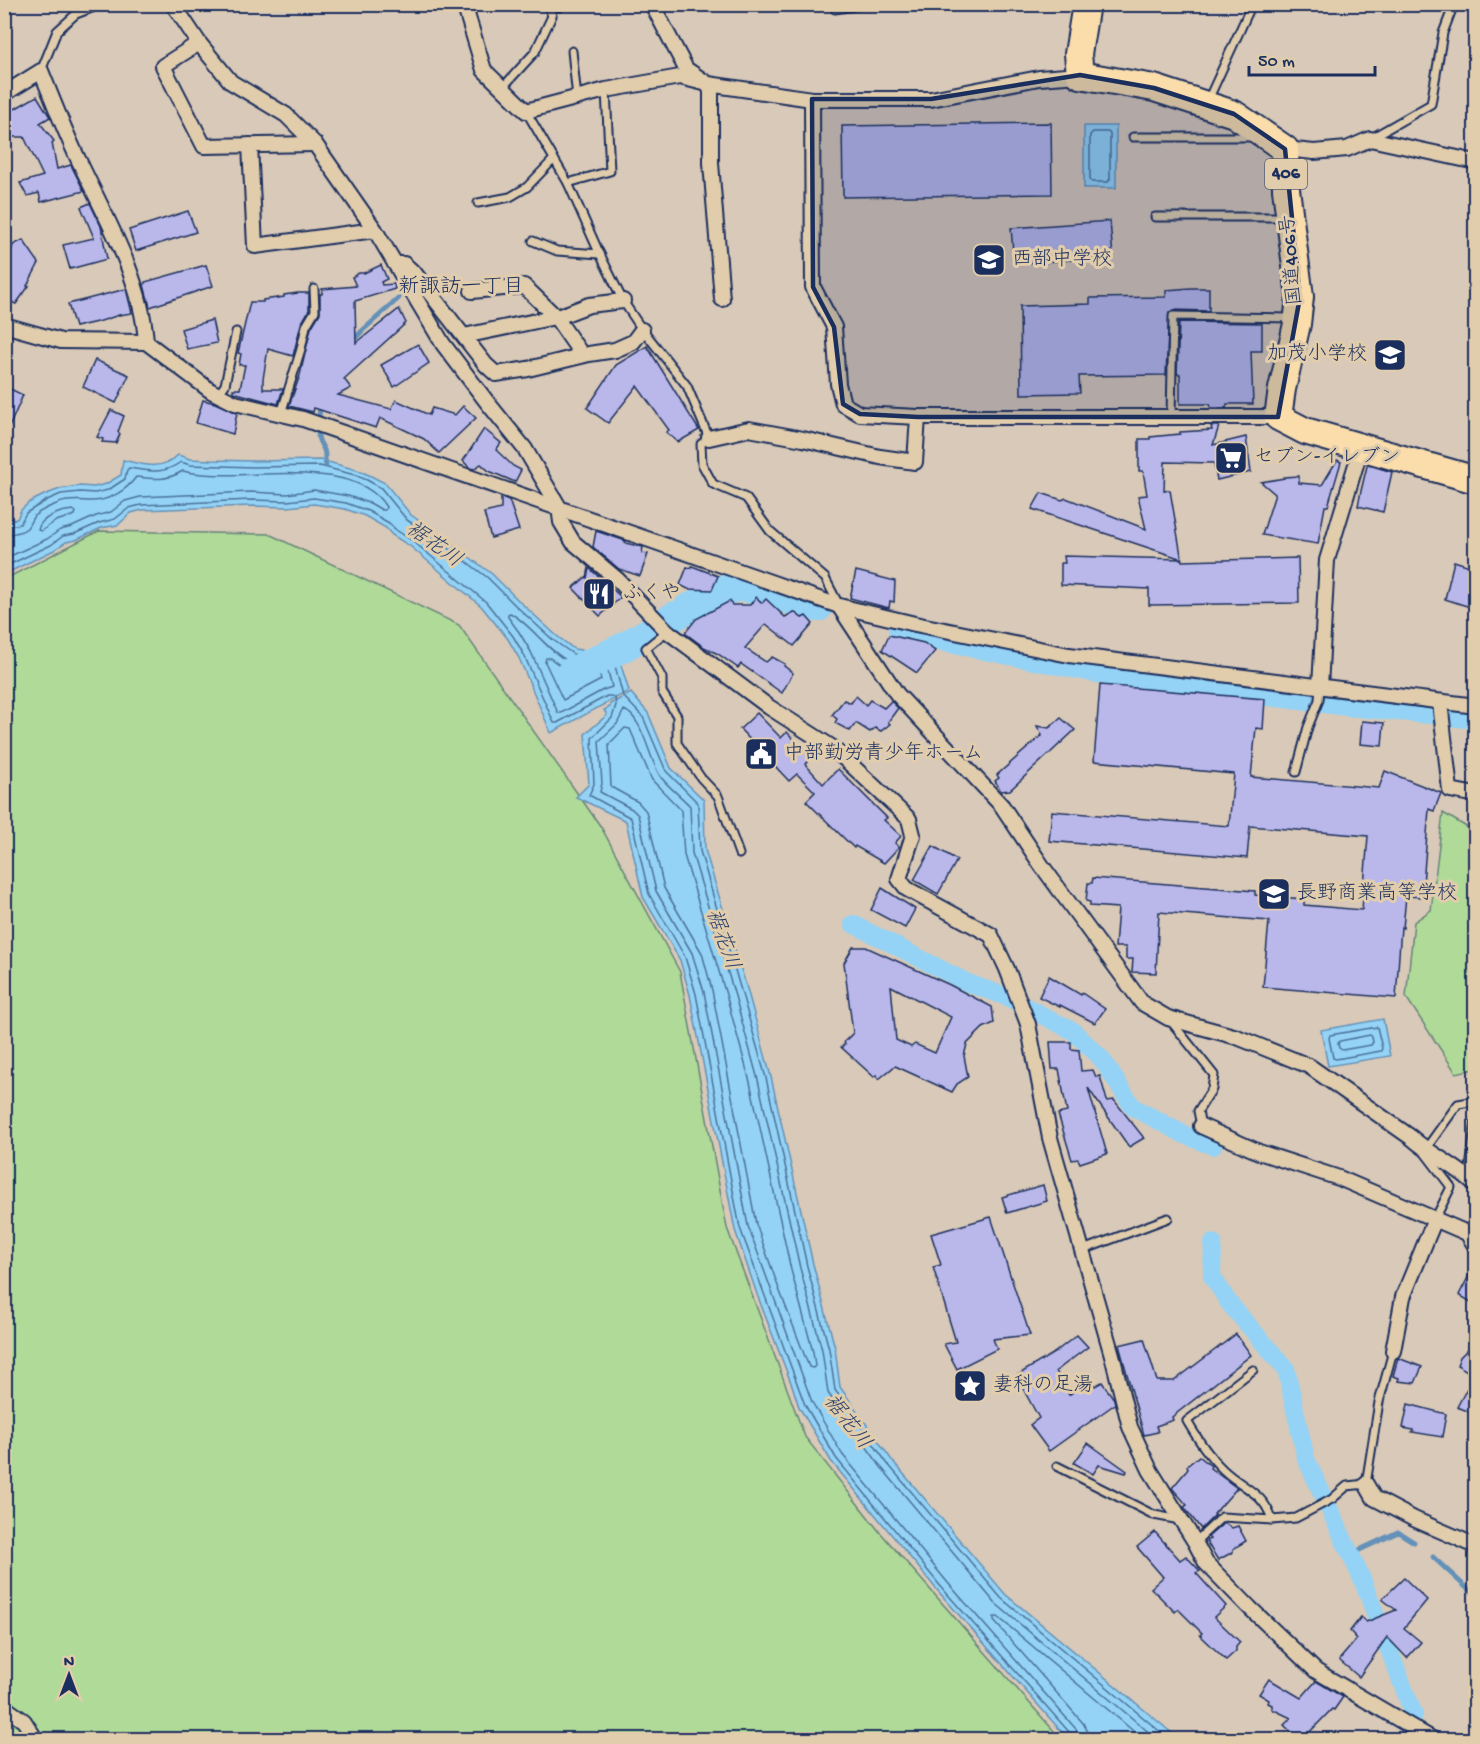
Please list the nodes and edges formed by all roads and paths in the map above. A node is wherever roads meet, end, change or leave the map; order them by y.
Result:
1 (102, 4) edge
2 (173, 4) edge
3 (464, 4) edge
4 (652, 4) edge
5 (834, 4) edge
6 (867, 4) edge
7 (1086, 4) edge
8 (1252, 4) edge
9 (1454, 4) edge
10 (549, 8) dead end
11 (199, 43) junction
12 (572, 51) dead end
13 (41, 71) junction
14 (1080, 75) junction
15 (708, 84) junction
16 (502, 87) junction
17 (606, 90) junction
18 (4, 94) edge
19 (578, 98) junction
20 (812, 99) junction
21 (1206, 104) junction
22 (526, 111) junction
23 (1133, 137) dead end
24 (1370, 139) junction
25 (1276, 143) junction
26 (315, 144) junction
27 (250, 145) junction
28 (554, 159) junction
29 (1476, 162) edge
30 (568, 183) junction
31 (478, 203) dead end
32 (1155, 217) dead end
33 (1290, 217) junction
34 (375, 230) junction
35 (533, 241) dead end
36 (600, 254) junction
37 (395, 264) junction
38 (314, 289) dead end
39 (472, 291) dead end
40 (722, 298) dead end
41 (623, 301) junction
42 (555, 316) junction
43 (1298, 318) junction
44 (4, 325) edge
45 (642, 330) junction
46 (236, 332) dead end
47 (464, 336) junction
48 (146, 342) junction
49 (582, 355) junction
50 (218, 395) junction
51 (281, 414) junction
52 (918, 417) junction
53 (1278, 417) junction
54 (1171, 418) junction
55 (709, 438) junction
56 (1361, 448) junction
57 (1476, 480) edge
58 (559, 507) junction
59 (839, 606) junction
60 (668, 631) junction
61 (1319, 694) junction
62 (1440, 702) junction
63 (1476, 706) edge
64 (1296, 772) dead end
65 (1476, 795) edge
66 (739, 854) dead end
67 (1168, 1018) junction
68 (1476, 1101) edge
69 (1476, 1119) edge
70 (1201, 1126) joint
71 (1412, 1138) junction
72 (1425, 1150) junction
73 (1472, 1182) edge
74 (1168, 1218) dead end
75 (1435, 1219) junction
76 (1476, 1247) edge
77 (1083, 1250) junction
78 (1393, 1351) joint
79 (1253, 1370) dead end
80 (1057, 1466) dead end
81 (1366, 1484) junction
82 (1182, 1520) junction
83 (1272, 1520) junction
84 (1195, 1542) junction
85 (1476, 1546) edge
86 (4, 1707) edge
87 (36, 1740) edge
88 (1434, 1740) edge

1 - 13 lane
2 - 11 street
3 - 16 street
4 - 15 street
5 - 6 lane
7 - 14 highway
8 - 21 lane
9 - 24 lane
10 - 16 lane
11 - 26 street
11 - 27 street
12 - 19 lane
13 - 18 street
13 - 48 street
14 - 20 street
14 - 21 highway, 406
15 - 17 street
15 - 20 street
15 - 40 street
16 - 22 street
17 - 19 street
17 - 30 lane
19 - 22 street
20 - 52 street
21 - 25 highway, 406
22 - 28 lane
23 - 25 lane
24 - 25 street
24 - 29 street
25 - 33 highway, 国道406号 / 406
26 - 27 street
26 - 34 street
27 - 34 street
28 - 30 lane
28 - 31 lane
30 - 36 lane
32 - 33 lane
33 - 43 highway, 国道406号 / 406
34 - 37 street
35 - 36 lane
36 - 41 lane
37 - 47 street
37 - 58 street
38 - 51 lane
39 - 42 street
41 - 42 street
41 - 45 lane
42 - 47 street
42 - 49 street
43 - 53 highway, 国道406号 / 406
43 - 54 lane
44 - 48 street
45 - 49 street
45 - 55 lane
46 - 50 lane
47 - 49 street
48 - 50 street
50 - 51 street
51 - 58 street
52 - 54 street
52 - 55 street
53 - 54 street
53 - 56 highway
55 - 59 lane
56 - 57 highway
56 - 61 street
58 - 59 street
58 - 60 street
59 - 61 street
59 - 67 street
60 - 66 lane
60 - 77 street
61 - 62 street
61 - 64 lane
62 - 63 street
62 - 65 street
67 - 70 lane
67 - 71 street
68 - 72 lane
69 - 73 lane
70 - 75 street
71 - 72 street
71 - 75 lane
72 - 73 street
74 - 77 lane
75 - 76 street
75 - 78 street
77 - 82 street
78 - 81 lane
79 - 83 lane
80 - 82 lane
81 - 83 lane
81 - 85 street
82 - 84 street
83 - 84 lane
84 - 88 street
86 - 87 street

